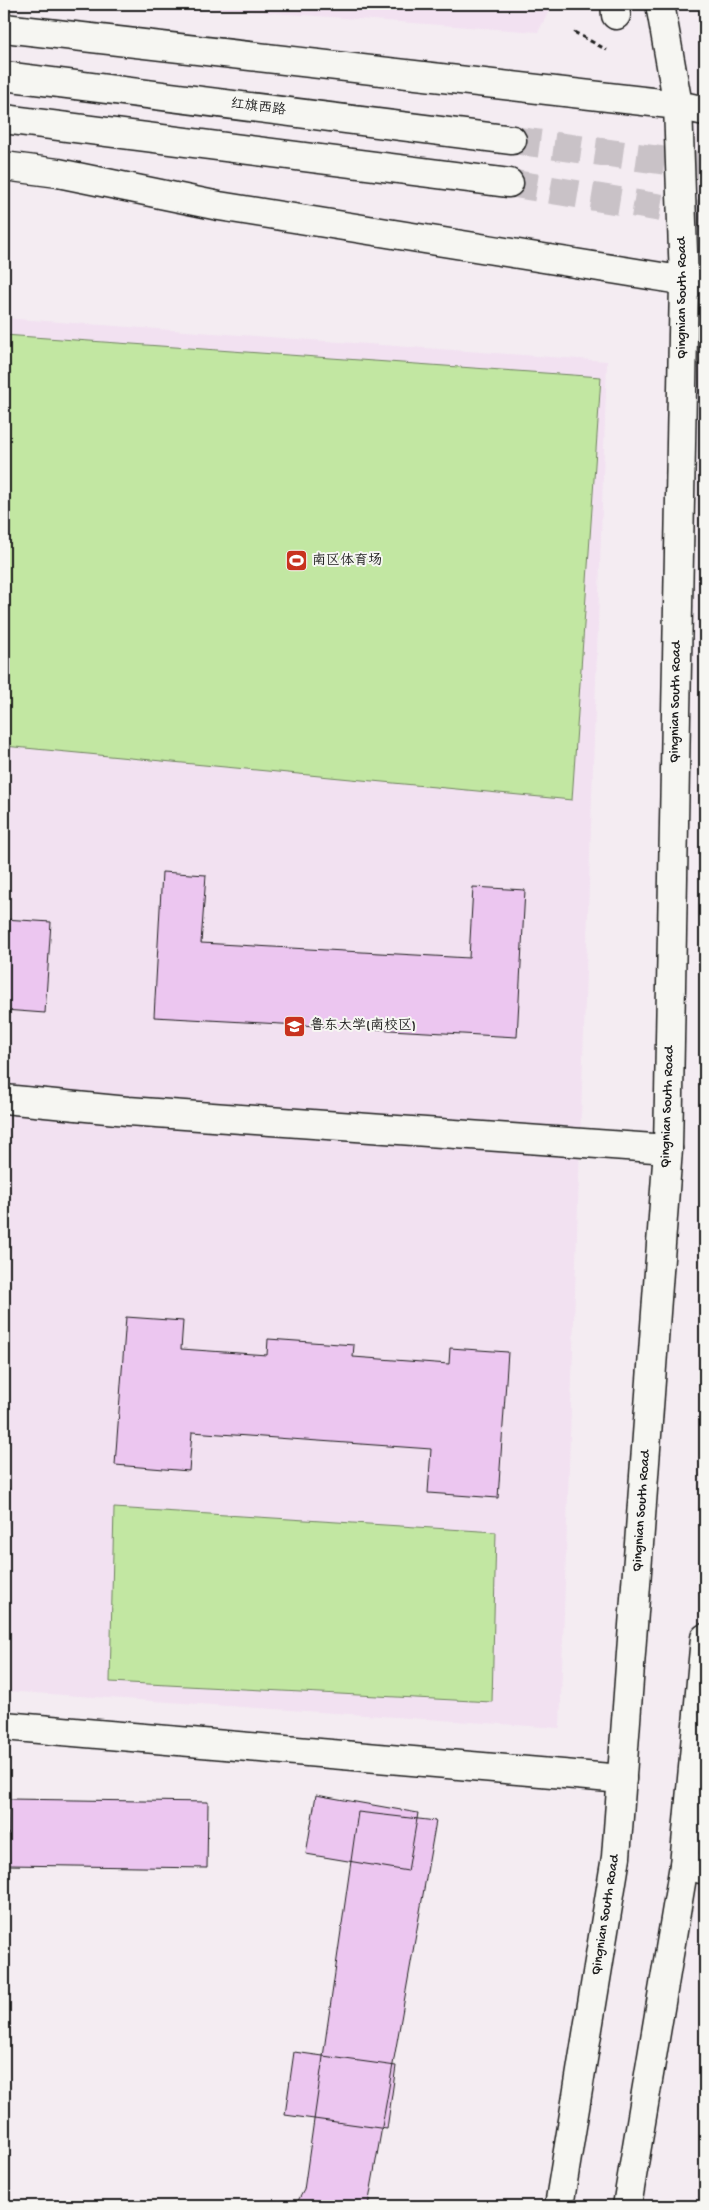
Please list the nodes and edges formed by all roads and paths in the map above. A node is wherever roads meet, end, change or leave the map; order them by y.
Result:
1 (660, 4) edge
2 (4, 28) edge
3 (574, 32) dead end
4 (607, 50) dead end
5 (4, 76) edge
6 (678, 105) junction
7 (705, 111) edge
8 (4, 119) edge
9 (512, 140) tunnel mouth
10 (4, 166) edge
11 (509, 183) tunnel mouth
12 (694, 283) edge
13 (4, 1099) edge
14 (668, 1149) junction
15 (705, 1638) edge
16 (4, 1726) edge
17 (622, 1779) junction
18 (695, 1868) edge
19 (558, 2206) edge
20 (627, 2206) edge

1 - 6 main road, Qingnian South Road
2 - 6 main road
3 - 4 path
5 - 9 main road, 红旗西路
6 - 7 main road
6 - 12 main road, Qingnian South Road
8 - 11 main road
10 - 12 main road
12 - 14 main road, Qingnian South Road
13 - 14 main road
14 - 17 main road, Qingnian South Road
15 - 18 main road
16 - 17 main road
17 - 19 main road, Qingnian South Road
18 - 20 main road

